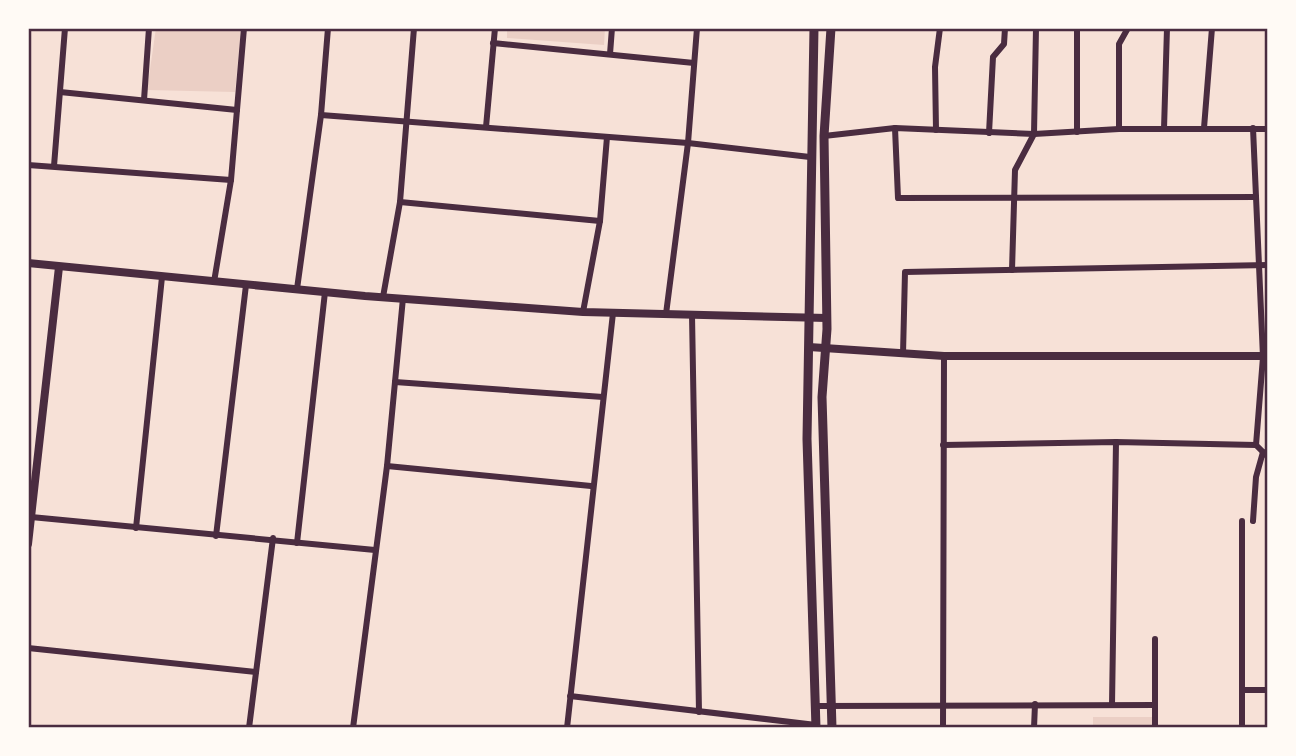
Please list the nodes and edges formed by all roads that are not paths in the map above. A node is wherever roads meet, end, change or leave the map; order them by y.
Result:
1 (65, 28) edge
2 (149, 28) edge
3 (244, 28) edge
4 (328, 28) edge
5 (414, 28) edge
6 (495, 28) edge
7 (612, 28) edge
8 (696, 28) edge
9 (814, 28) edge
10 (831, 28) edge
11 (940, 28) edge
12 (1005, 28) edge
13 (1036, 28) edge
14 (1077, 28) edge
15 (1128, 28) edge
16 (1167, 28) edge
17 (1212, 28) edge
18 (494, 43) junction
19 (610, 54) junction
20 (694, 63) junction
21 (60, 92) junction
22 (144, 100) junction
23 (237, 110) junction
24 (321, 115) junction
25 (406, 121) junction
26 (486, 127) junction
27 (895, 128) junction
28 (1203, 128) junction
29 (1253, 128) junction
30 (1119, 129) junction
31 (1164, 129) junction
32 (1268, 129) edge
33 (936, 130) junction
34 (1077, 132) junction
35 (989, 133) junction
36 (1034, 134) junction
37 (824, 136) junction
38 (607, 137) junction
39 (688, 143) junction
40 (810, 157) junction
41 (28, 165) edge
42 (54, 166) junction
43 (231, 180) junction
44 (1013, 197) junction
45 (1256, 197) junction
46 (400, 202) junction
47 (600, 221) junction
48 (28, 263) edge
49 (1260, 265) junction
50 (1268, 265) edge
51 (59, 267) junction
52 (1012, 270) junction
53 (162, 277) junction
54 (214, 282) junction
55 (246, 285) junction
56 (297, 289) junction
57 (325, 292) junction
58 (383, 297) junction
59 (403, 298) junction
60 (583, 312) junction
61 (613, 313) junction
62 (666, 314) junction
63 (692, 314) junction
64 (827, 318) junction
65 (810, 319) junction
66 (826, 346) junction
67 (809, 347) junction
68 (903, 354) junction
69 (944, 356) junction
70 (1266, 356) edge
71 (395, 382) junction
72 (603, 397) junction
73 (1116, 442) junction
74 (1256, 445) junction
75 (943, 446) junction
76 (1266, 455) edge
77 (387, 467) junction
78 (592, 486) junction
79 (31, 517) junction
80 (1242, 521) dead end
81 (1253, 521) dead end
82 (136, 528) junction
83 (216, 536) junction
84 (273, 538) junction
85 (297, 542) junction
86 (28, 544) edge
87 (376, 550) junction
88 (1155, 639) dead end
89 (28, 648) edge
90 (256, 672) junction
91 (1242, 690) junction
92 (1268, 690) edge
93 (570, 696) junction
94 (943, 704) junction
95 (1035, 704) junction
96 (1112, 705) junction
97 (1155, 705) junction
98 (816, 706) junction
99 (832, 706) junction
100 (699, 712) junction
101 (816, 727) edge
102 (249, 728) edge
103 (353, 728) edge
104 (567, 728) edge
105 (832, 728) edge
106 (943, 728) edge
107 (1034, 728) edge
108 (1155, 728) edge
109 (1242, 728) edge

1 - 21 street
2 - 22 street
3 - 23 street
4 - 24 street
5 - 25 street
6 - 18 street
7 - 19 street
8 - 20 street
9 - 40 main road
10 - 37 main road
11 - 33 street
12 - 35 street
13 - 36 street
14 - 34 street
15 - 30 street
16 - 31 street
17 - 28 street
18 - 19 street
18 - 26 street
19 - 20 street
20 - 39 street
21 - 22 street
21 - 42 street
22 - 23 street
23 - 43 street
24 - 25 street
24 - 56 street
25 - 26 street
25 - 46 street
26 - 38 street
27 - 33 street
27 - 37 street
27 - 44 street
28 - 29 street
28 - 31 street
29 - 32 street
29 - 45 street
30 - 31 street
30 - 34 street
33 - 35 street
34 - 36 street
35 - 36 street
36 - 44 street
37 - 64 main road
38 - 39 street
38 - 47 street
39 - 40 street
39 - 62 street
40 - 65 main road
41 - 42 street
42 - 43 street
43 - 54 street
44 - 45 street
44 - 52 street
45 - 49 street
46 - 47 street
46 - 58 street
47 - 60 street
48 - 51 street
49 - 50 street
49 - 52 street
49 - 70 street
51 - 53 street
51 - 79 street
52 - 68 street
53 - 54 street
53 - 82 street
54 - 55 street
55 - 56 street
55 - 83 street
56 - 57 street
57 - 58 street
57 - 85 street
58 - 59 street
59 - 60 street
59 - 71 street
60 - 61 street
61 - 62 street
61 - 72 street
62 - 63 street
63 - 65 street
63 - 100 street
64 - 65 street
64 - 66 main road
65 - 67 main road
66 - 67 street
66 - 68 street
66 - 99 main road
67 - 98 main road
68 - 69 street
69 - 70 street
69 - 75 street
70 - 74 street
71 - 72 street
71 - 77 street
72 - 78 street
73 - 74 street
73 - 75 street
73 - 96 street
74 - 76 street
75 - 94 street
76 - 81 street
77 - 78 street
77 - 87 street
78 - 93 street
79 - 82 street
79 - 86 street
80 - 91 street
82 - 83 street
83 - 84 street
84 - 85 street
84 - 90 street
85 - 87 street
87 - 103 street
88 - 97 street
89 - 90 street
90 - 102 street
91 - 92 street
91 - 109 street
93 - 100 street
93 - 104 street
94 - 95 street
94 - 99 street
94 - 106 street
95 - 96 street
95 - 107 street
96 - 97 street
97 - 108 street
98 - 99 street
98 - 101 main road
99 - 105 main road
100 - 101 street

